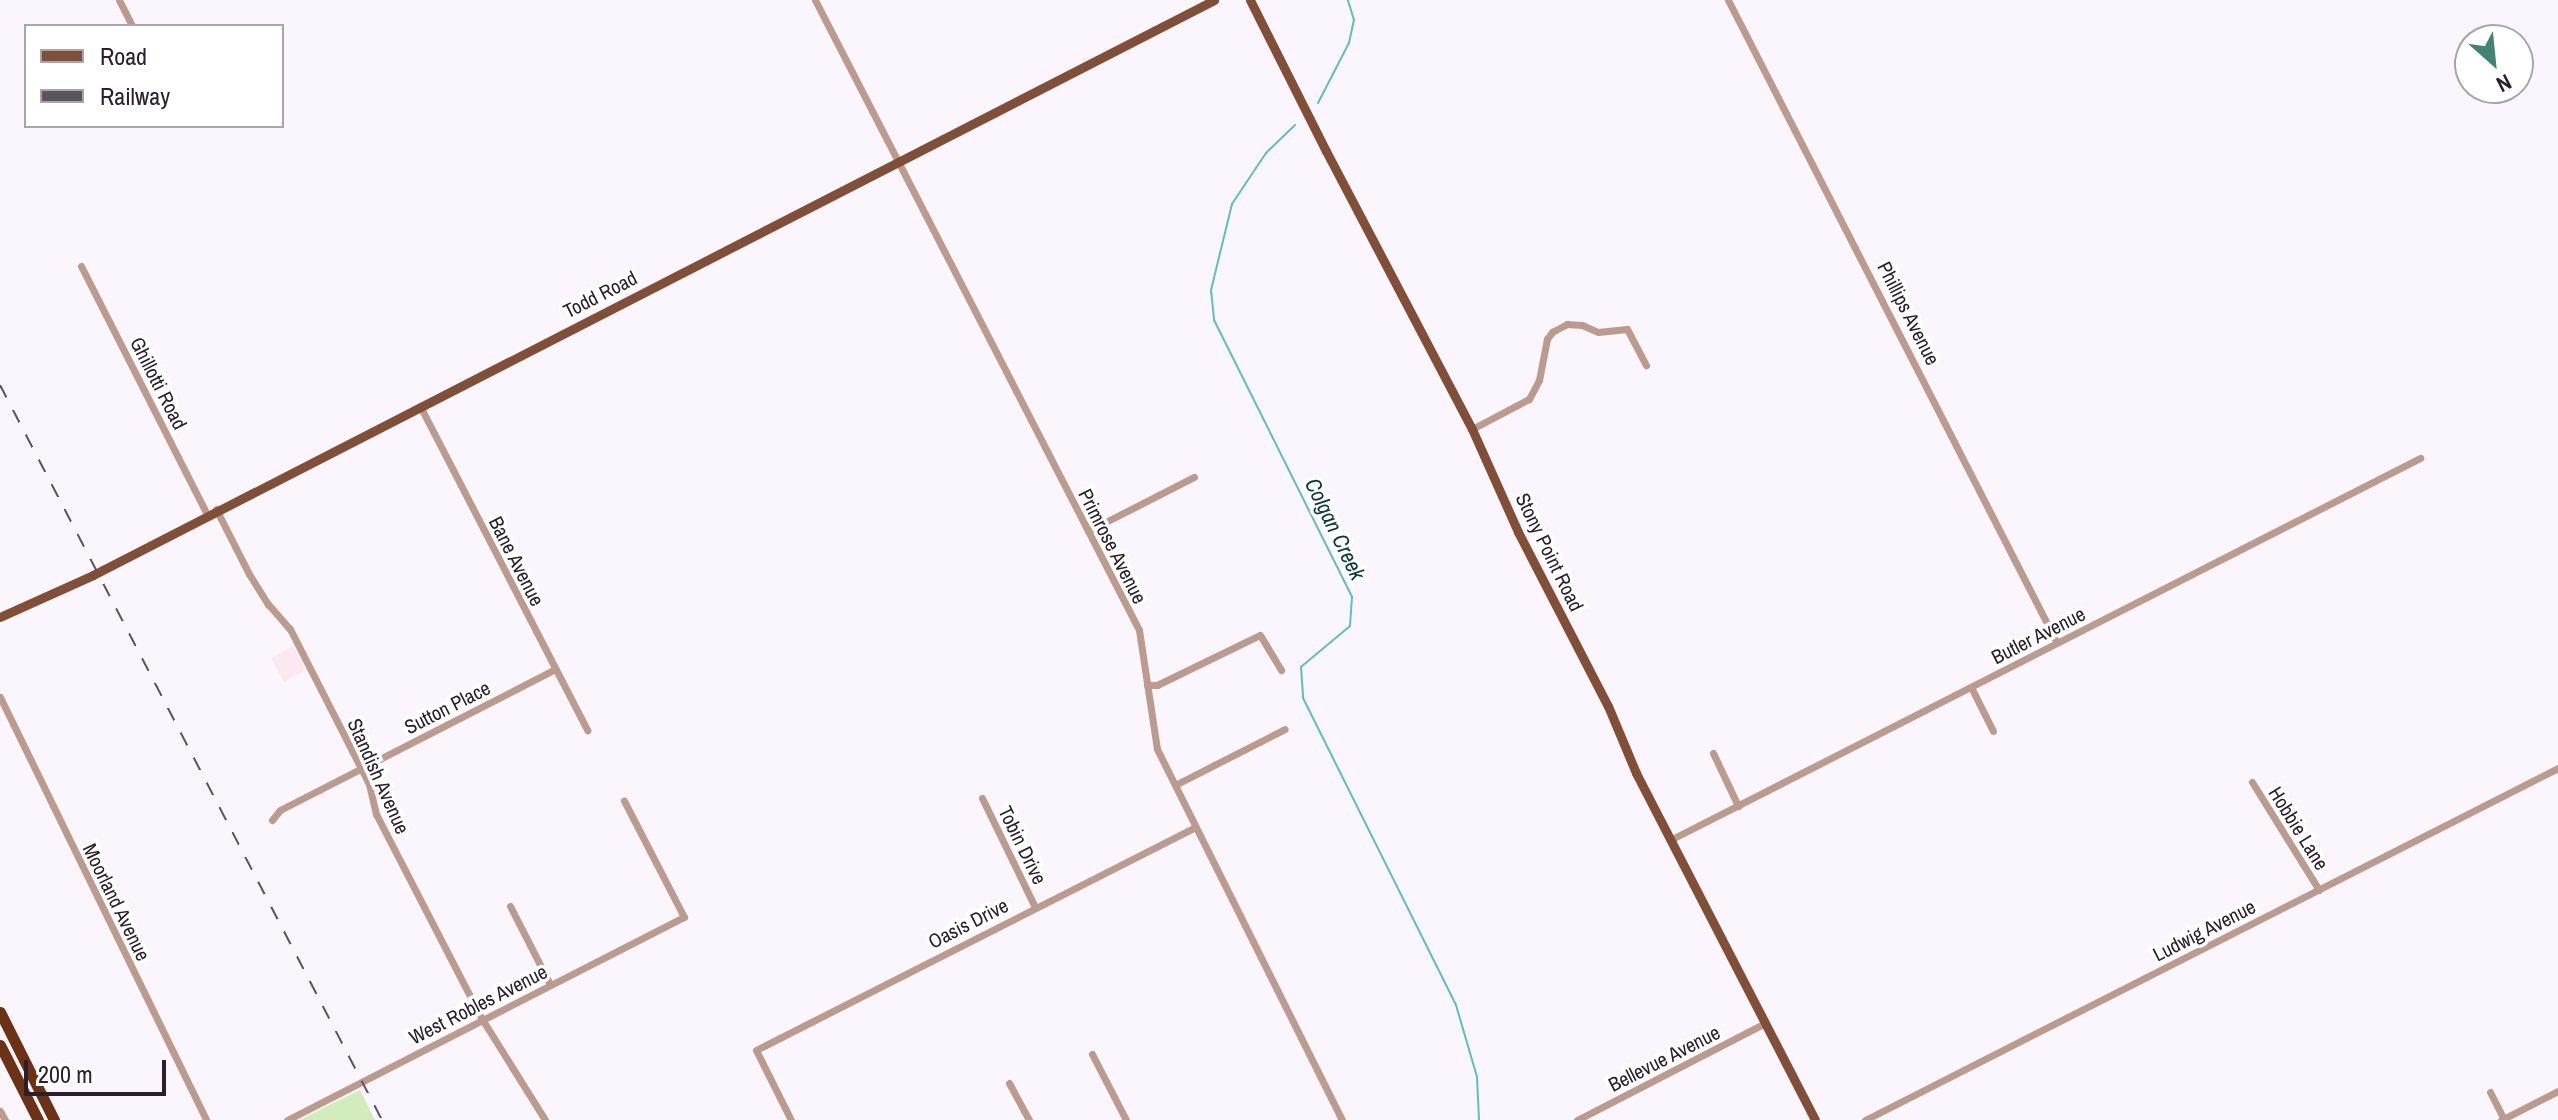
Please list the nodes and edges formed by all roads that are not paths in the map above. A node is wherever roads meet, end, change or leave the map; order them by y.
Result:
1 (119, 0) edge
2 (815, 0) edge
3 (1214, 0) edge
4 (1250, 0) edge
5 (1728, 0) edge
6 (131, 24) edge
7 (898, 163) junction
8 (81, 266) dead end
9 (1646, 365) dead end
10 (420, 406) junction
11 (1472, 429) junction
12 (2420, 458) dead end
13 (1194, 477) dead end
14 (212, 511) junction
15 (1088, 531) junction
16 (0, 617) edge
17 (2057, 643) junction
18 (555, 669) junction
19 (1281, 670) dead end
20 (1147, 685) junction
21 (1971, 687) junction
22 (0, 697) edge
23 (1285, 729) dead end
24 (587, 730) dead end
25 (1993, 731) dead end
26 (1713, 753) dead end
27 (362, 768) junction
28 (2558, 768) edge
29 (2252, 782) dead end
30 (1175, 785) junction
31 (982, 798) dead end
32 (624, 801) dead end
33 (1738, 806) junction
34 (272, 820) dead end
35 (1195, 827) junction
36 (1670, 840) junction
37 (2319, 890) junction
38 (510, 906) dead end
39 (1035, 907) junction
40 (550, 984) junction
41 (0, 1012) edge
42 (482, 1019) junction
43 (1765, 1023) junction
44 (0, 1045) edge
45 (1092, 1054) dead end
46 (1009, 1083) dead end
47 (2558, 1091) edge
48 (2490, 1092) dead end
49 (0, 1111) edge
50 (5, 1120) edge
51 (38, 1120) edge
52 (54, 1120) edge
53 (206, 1120) edge
54 (287, 1120) edge
55 (545, 1120) edge
56 (791, 1120) edge
57 (1029, 1120) edge
58 (1126, 1120) edge
59 (1342, 1120) edge
60 (1577, 1120) edge
61 (1815, 1120) edge
62 (1865, 1120) edge
63 (2503, 1120) edge

1 - 6 street
2 - 7 street, Primrose Avenue
3 - 7 main road, Todd Road
4 - 11 main road, Stony Point Road
5 - 17 street, Phillips Avenue
7 - 10 main road, Todd Road
7 - 15 street, Primrose Avenue
8 - 14 street, Ghillotti Road
9 - 11 street
10 - 14 main road, Todd Road
10 - 18 street, Bane Avenue
11 - 36 main road, Stony Point Road
12 - 17 street, Butler Avenue
13 - 15 street
14 - 16 main road, Todd Road
14 - 27 street, Standish Avenue
15 - 20 street, Primrose Avenue
17 - 21 street, Butler Avenue
18 - 24 street, Bane Avenue
18 - 27 street, Sutton Place
19 - 20 street
20 - 30 street, Primrose Avenue
21 - 25 street
21 - 33 street, Butler Avenue
22 - 53 street, Moorland Avenue
23 - 30 street
26 - 33 street
27 - 34 street, Sutton Place
27 - 42 street, Standish Avenue
28 - 37 street, Ludwig Avenue
29 - 37 street, Hobbie Lane
30 - 35 street, Primrose Avenue
31 - 39 street, Tobin Drive
32 - 40 street, West Robles Avenue
33 - 36 street, Butler Avenue
35 - 39 street, Oasis Drive
35 - 59 street, Primrose Avenue
36 - 43 main road, Stony Point Road
37 - 62 street, Ludwig Avenue
38 - 40 street
39 - 56 street, Oasis Drive
40 - 42 street, West Robles Avenue
41 - 52 highway
42 - 54 street, West Robles Avenue
42 - 55 street, Standish Avenue
43 - 60 street, Bellevue Avenue
43 - 61 main road, Stony Point Road
44 - 51 highway
45 - 58 street
46 - 57 street
47 - 63 street
48 - 63 street
49 - 50 street

